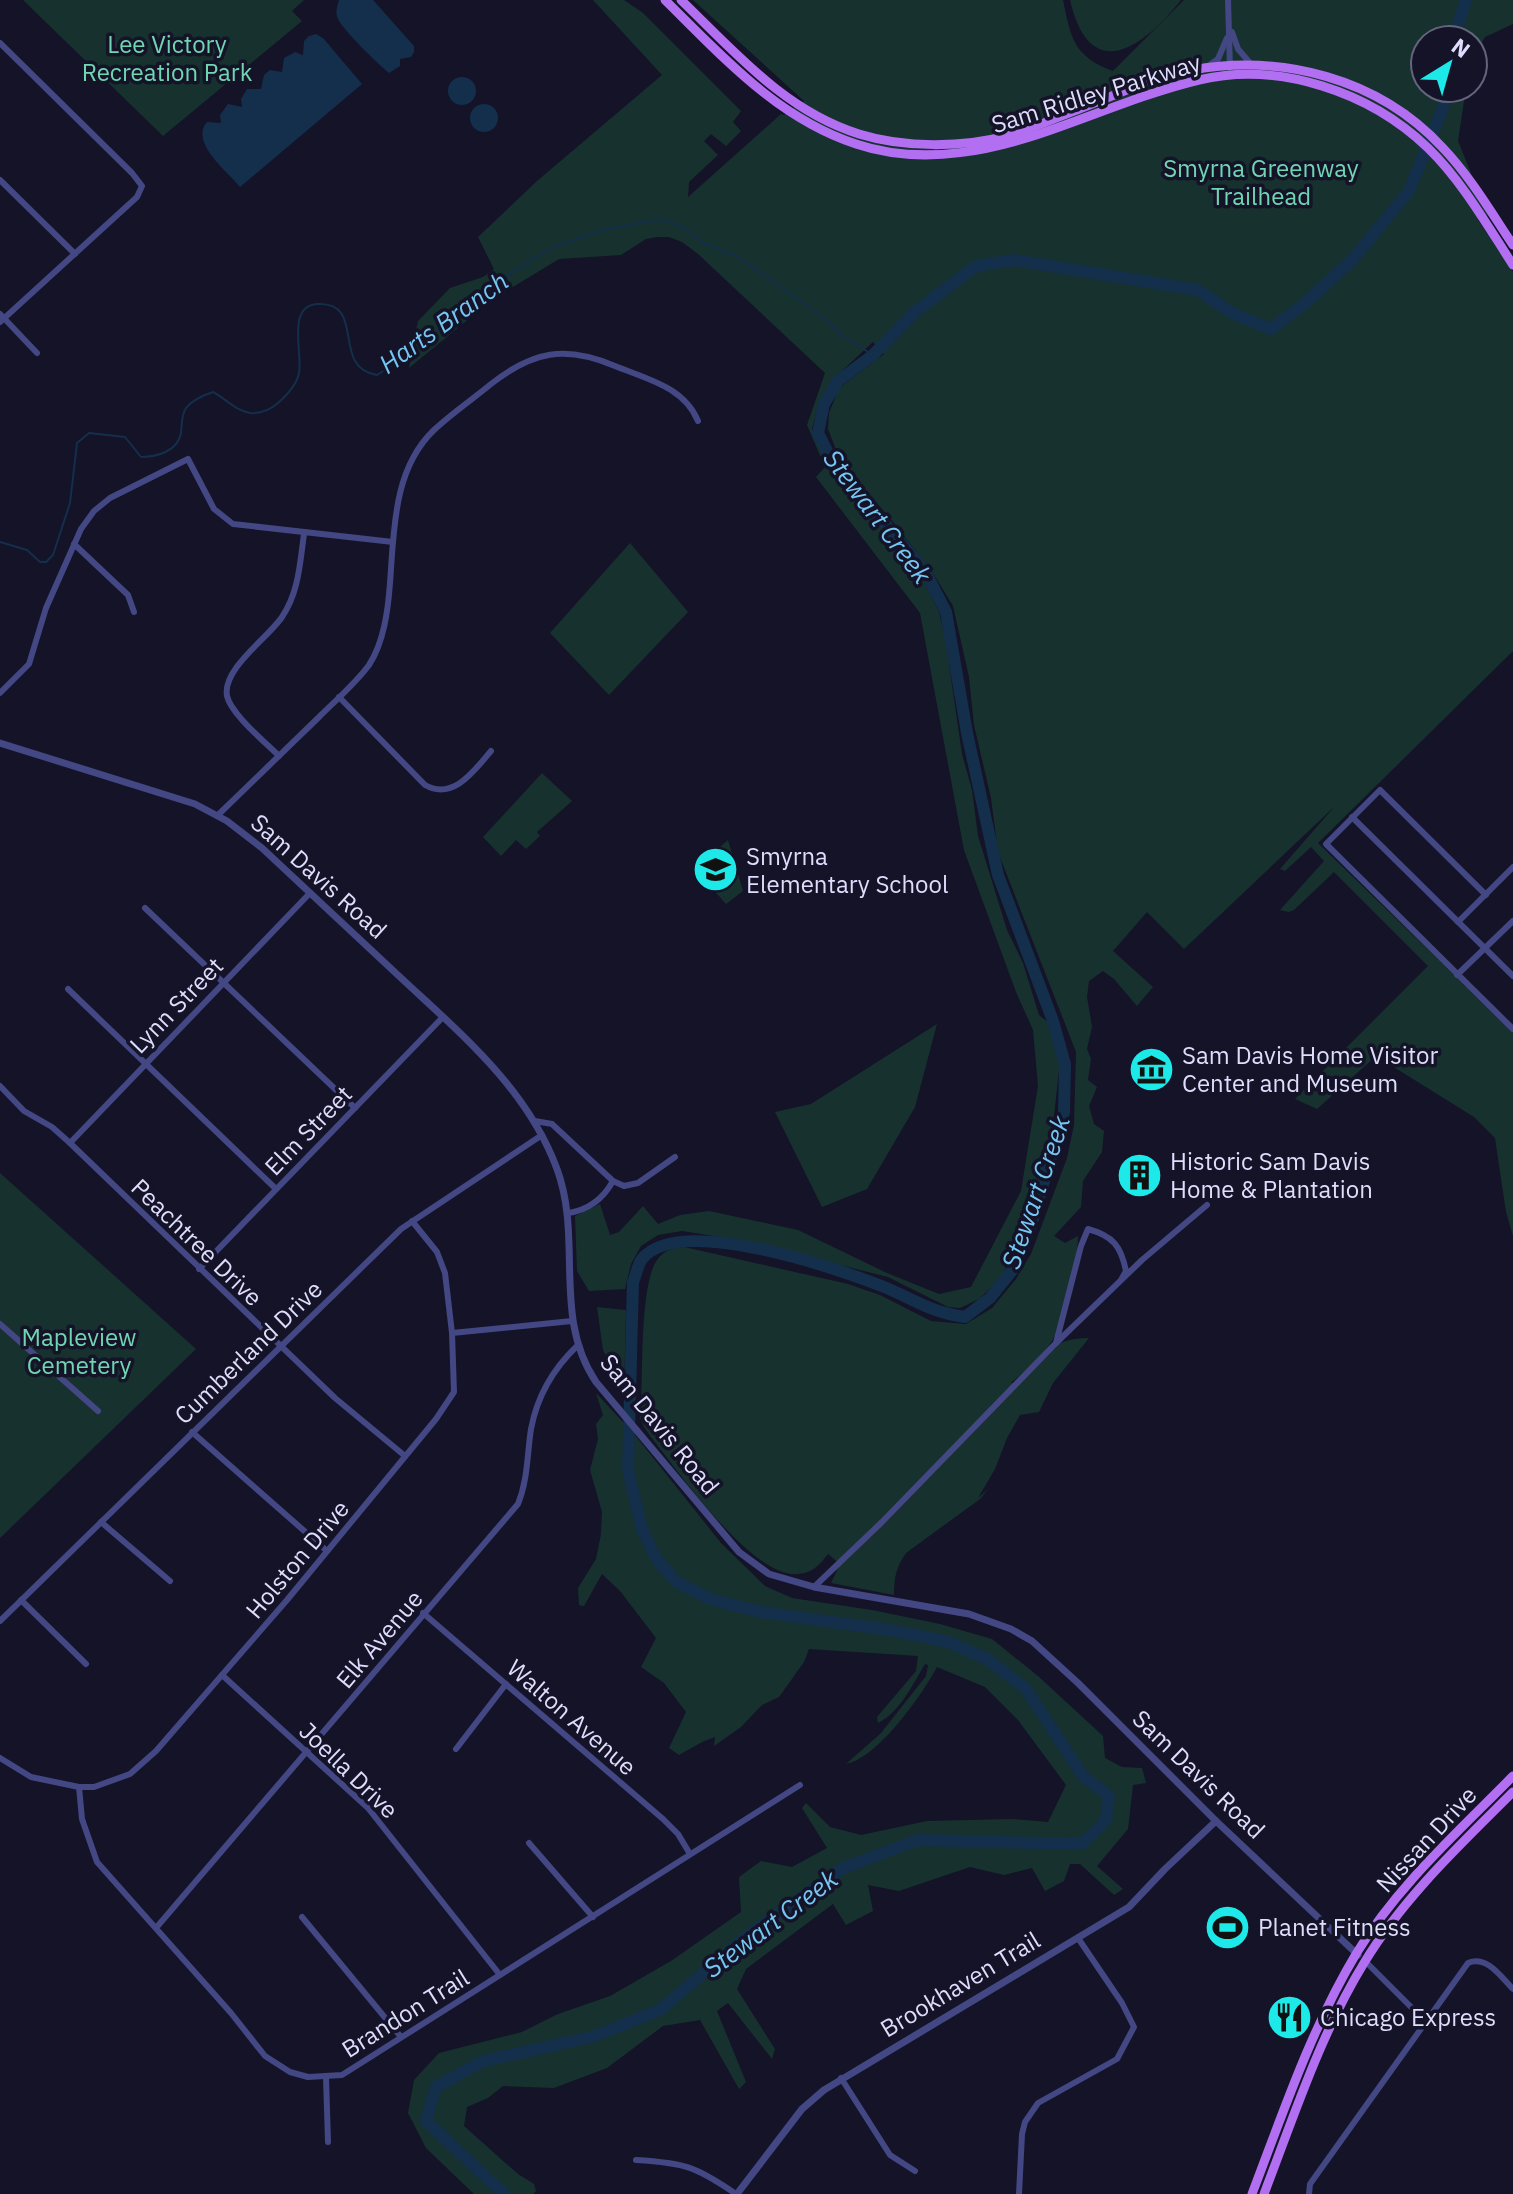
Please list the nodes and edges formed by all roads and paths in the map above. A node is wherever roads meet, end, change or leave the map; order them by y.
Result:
1 (665, 0) edge
2 (681, 0) edge
3 (1228, 0) edge
4 (1229, 25) junction
5 (0, 43) edge
6 (1250, 63) junction
7 (1203, 69) junction
8 (1230, 71) junction
9 (0, 180) edge
10 (1513, 245) edge
11 (75, 254) junction
12 (1513, 265) edge
13 (1, 318) edge
14 (37, 353) dead end
15 (698, 421) dead end
16 (304, 534) junction
17 (393, 542) junction
18 (74, 544) junction
19 (134, 612) dead end
20 (0, 693) edge
21 (339, 697) junction
22 (0, 743) edge
23 (491, 751) dead end
24 (279, 756) junction
25 (218, 815) junction
26 (1352, 817) junction
27 (1513, 867) edge
28 (310, 893) junction
29 (1486, 895) junction
30 (145, 908) dead end
31 (1513, 921) edge
32 (1458, 922) junction
33 (1485, 948) junction
34 (1457, 975) junction
35 (1513, 976) edge
36 (222, 982) junction
37 (68, 989) dead end
38 (443, 1017) junction
39 (1513, 1029) edge
40 (145, 1063) junction
41 (0, 1086) edge
42 (355, 1108) junction
43 (535, 1121) junction
44 (542, 1135) junction
45 (70, 1143) junction
46 (675, 1157) dead end
47 (613, 1181) junction
48 (276, 1189) junction
49 (1207, 1205) dead end
50 (568, 1213) junction
51 (412, 1221) junction
52 (199, 1269) junction
53 (1121, 1280) junction
54 (572, 1321) junction
55 (0, 1324) edge
56 (452, 1333) junction
57 (1056, 1343) junction
58 (279, 1346) junction
59 (577, 1346) junction
60 (98, 1411) dead end
61 (192, 1432) junction
62 (405, 1456) junction
63 (101, 1522) junction
64 (327, 1551) junction
65 (170, 1581) dead end
66 (814, 1587) junction
67 (21, 1600) junction
68 (423, 1613) junction
69 (0, 1621) edge
70 (86, 1664) dead end
71 (222, 1675) junction
72 (506, 1684) junction
73 (456, 1749) dead end
74 (306, 1752) junction
75 (0, 1758) edge
76 (1513, 1776) edge
77 (800, 1785) dead end
78 (79, 1787) junction
79 (1513, 1792) edge
80 (1216, 1821) junction
81 (529, 1843) dead end
82 (690, 1854) junction
83 (302, 1917) dead end
84 (593, 1917) junction
85 (156, 1928) junction
86 (1078, 1938) junction
87 (1356, 1953) junction
88 (1365, 1961) junction
89 (500, 1975) junction
90 (1513, 1989) edge
91 (1426, 2022) junction
92 (401, 2037) junction
93 (326, 2077) junction
94 (841, 2078) junction
95 (328, 2142) dead end
96 (636, 2160) dead end
97 (915, 2171) dead end
98 (736, 2194) edge
99 (1019, 2194) edge
100 (1252, 2194) edge
101 (1264, 2194) edge
102 (1309, 2194) edge

1 - 8 main road, Sam Ridley Parkway
2 - 7 main road, Sam Ridley Parkway
3 - 4 street
4 - 6 street
4 - 7 street
4 - 8 street
5 - 11 street
6 - 8 main road, Sam Ridley Parkway
6 - 10 main road, Sam Ridley Parkway
7 - 8 main road, Sam Ridley Parkway
8 - 12 main road, Sam Ridley Parkway
9 - 11 street
11 - 13 street
13 - 14 street
15 - 17 street
16 - 17 street
16 - 18 street
16 - 24 street
17 - 21 street
18 - 19 street
18 - 20 street
21 - 23 street
21 - 24 street
22 - 25 street, Sam Davis Road
24 - 25 street
25 - 28 street, Sam Davis Road
26 - 29 street
26 - 32 street
26 - 34 street
27 - 29 street
28 - 36 street, Lynn Street
28 - 38 street, Sam Davis Road
29 - 32 street
30 - 36 street
31 - 33 street
32 - 33 street
33 - 34 street
33 - 35 street
34 - 39 street
36 - 40 street, Lynn Street
36 - 42 street
37 - 40 street
38 - 42 street, Elm Street
38 - 43 street, Sam Davis Road
40 - 45 street, Lynn Street
40 - 48 street
41 - 45 street, Peachtree Drive
42 - 48 street, Elm Street
43 - 44 street, Sam Davis Road
43 - 47 street
44 - 50 street, Sam Davis Road
44 - 51 street, Cumberland Drive
45 - 52 street, Peachtree Drive
46 - 47 street
47 - 50 street
48 - 52 street, Elm Street
49 - 53 street
50 - 54 street, Sam Davis Road
51 - 56 street, Holston Drive
51 - 58 street, Cumberland Drive
52 - 58 street, Peachtree Drive
53 - 57 street
53 - 57 street
54 - 56 street
54 - 59 street, Sam Davis Road
55 - 60 street
56 - 62 street, Holston Drive
57 - 66 street
58 - 61 street, Cumberland Drive
58 - 62 street, Peachtree Drive
59 - 66 street, Sam Davis Road
59 - 68 street, Elk Avenue
61 - 63 street, Cumberland Drive
61 - 64 street
62 - 64 street, Holston Drive
63 - 65 street
63 - 67 street, Cumberland Drive
64 - 71 street, Holston Drive
66 - 80 street, Sam Davis Road
67 - 69 street, Cumberland Drive
67 - 70 street
68 - 72 street, Walton Avenue
68 - 74 street, Elk Avenue
71 - 74 street, Joella Drive
71 - 78 street, Holston Drive
72 - 73 street
72 - 82 street, Walton Avenue
74 - 85 street, Elk Avenue
74 - 89 street, Joella Drive
75 - 78 street, Holston Drive
76 - 87 main road, Nissan Drive
77 - 82 street, Brandon Trail
78 - 85 street, Brandon Trail
79 - 88 main road, Nissan Drive
80 - 86 street, Brookhaven Trail
80 - 87 street, Sam Davis Road
81 - 84 street
82 - 84 street, Brandon Trail
83 - 92 street
84 - 89 street, Brandon Trail
85 - 93 street, Brandon Trail
86 - 94 street, Brookhaven Trail
86 - 99 street
87 - 88 street, Sam Davis Road
87 - 100 main road, Nissan Drive
88 - 91 street
88 - 101 main road, Nissan Drive
89 - 92 street, Brandon Trail
90 - 91 street
91 - 102 street
92 - 93 street, Brandon Trail
93 - 95 street
94 - 97 street
94 - 98 street, Brookhaven Trail
96 - 98 street

